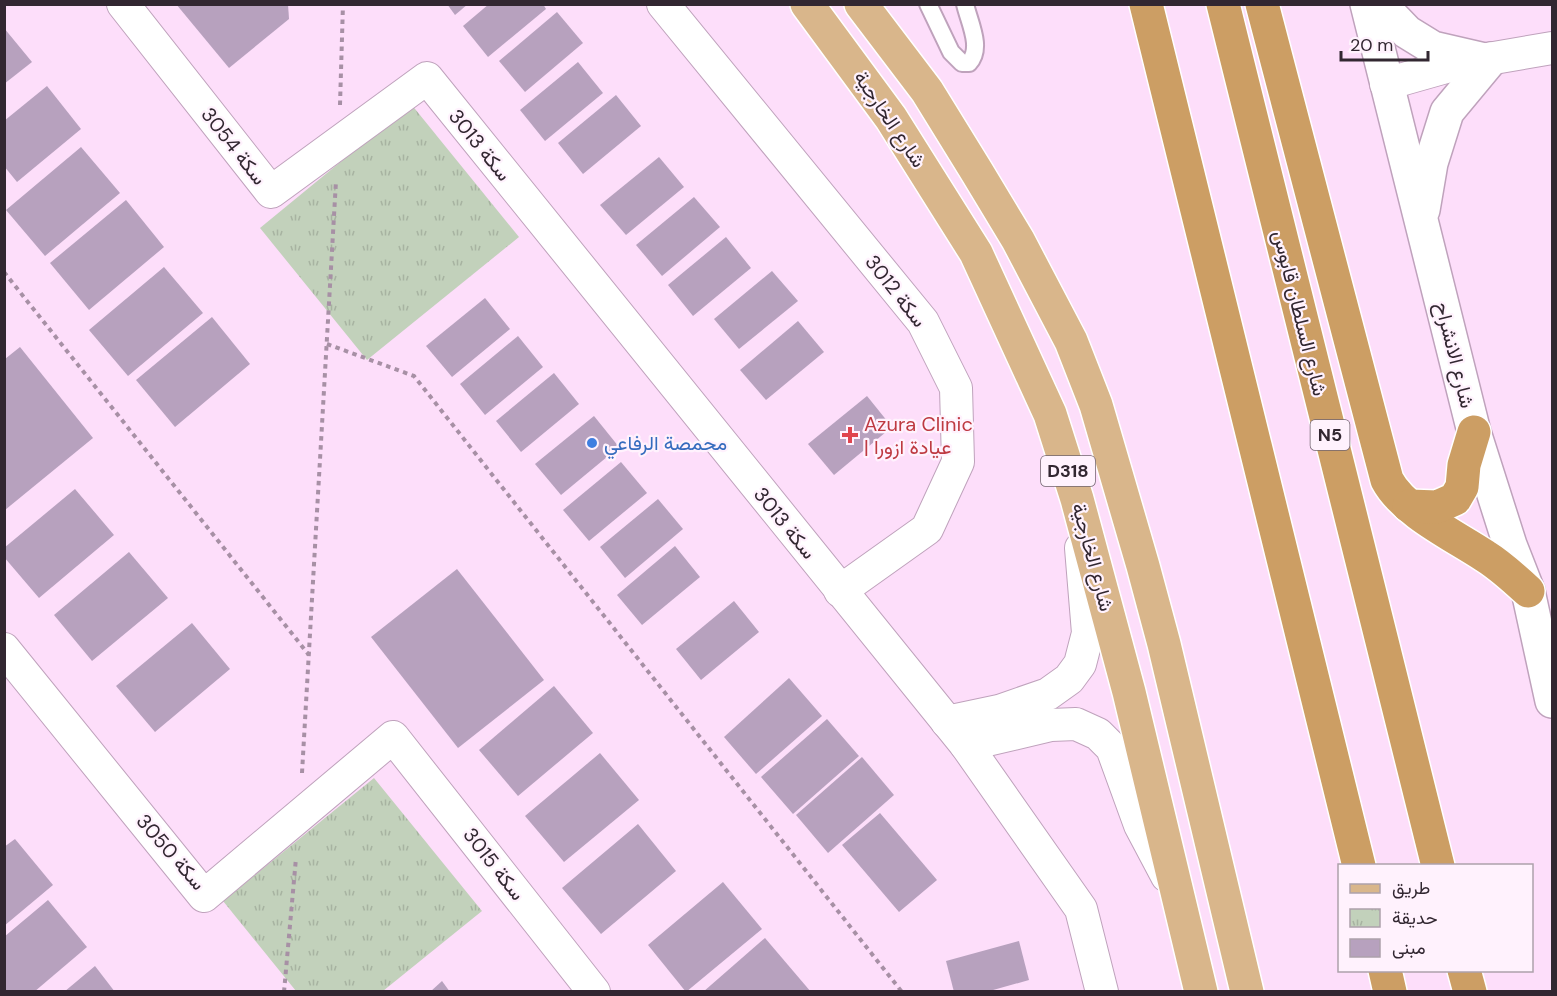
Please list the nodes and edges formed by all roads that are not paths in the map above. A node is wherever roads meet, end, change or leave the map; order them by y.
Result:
1 (123, 4) edge
2 (663, 4) edge
3 (807, 4) edge
4 (861, 4) edge
5 (928, 4) edge
6 (964, 4) edge
7 (1146, 4) edge
8 (1223, 4) edge
9 (1262, 4) edge
10 (1367, 4) edge
11 (1380, 4) edge
12 (1552, 48) edge
13 (1488, 59) junction
14 (427, 78) joint
15 (1386, 84) junction
16 (1421, 221) junction
17 (1474, 432) junction
18 (1077, 499) junction
19 (1409, 506) junction
20 (840, 591) junction
21 (1528, 591) junction
22 (4, 650) edge
23 (1552, 701) edge
24 (957, 733) junction
25 (393, 737) joint
26 (1359, 864) edge
27 (1438, 864) edge
28 (1178, 895) junction
29 (1385, 972) edge
30 (1465, 972) edge
31 (594, 992) edge
32 (1102, 992) edge
33 (1200, 992) edge
34 (1247, 992) edge
35 (1390, 992) edge
36 (1470, 992) edge

1 - 14 street, سكة 3054
2 - 20 street, سكة 3012
3 - 18 main road, شارع الخارجية / D318
4 - 34 main road, D318
5 - 6 lane
7 - 26 highway
8 - 27 highway, شارع السلطان قابوس / N5
9 - 19 highway
10 - 15 street, شارع الانشراح
11 - 13 street
12 - 13 street
13 - 15 street
13 - 16 street
14 - 20 street, سكة 3013
15 - 16 street, شارع الانشراح
16 - 17 street, شارع الانشراح
17 - 19 highway
17 - 21 street, شارع الانشراح
18 - 24 street
18 - 28 main road, شارع الخارجية / D318
19 - 21 highway
20 - 24 street, سكة 3013
21 - 23 street, شارع الانشراح
22 - 25 street, سكة 3050
24 - 28 street
24 - 32 street, سكة 3013
25 - 31 street, سكة 3015
28 - 33 main road, شارع الخارجية / D318
29 - 35 highway
30 - 36 highway

